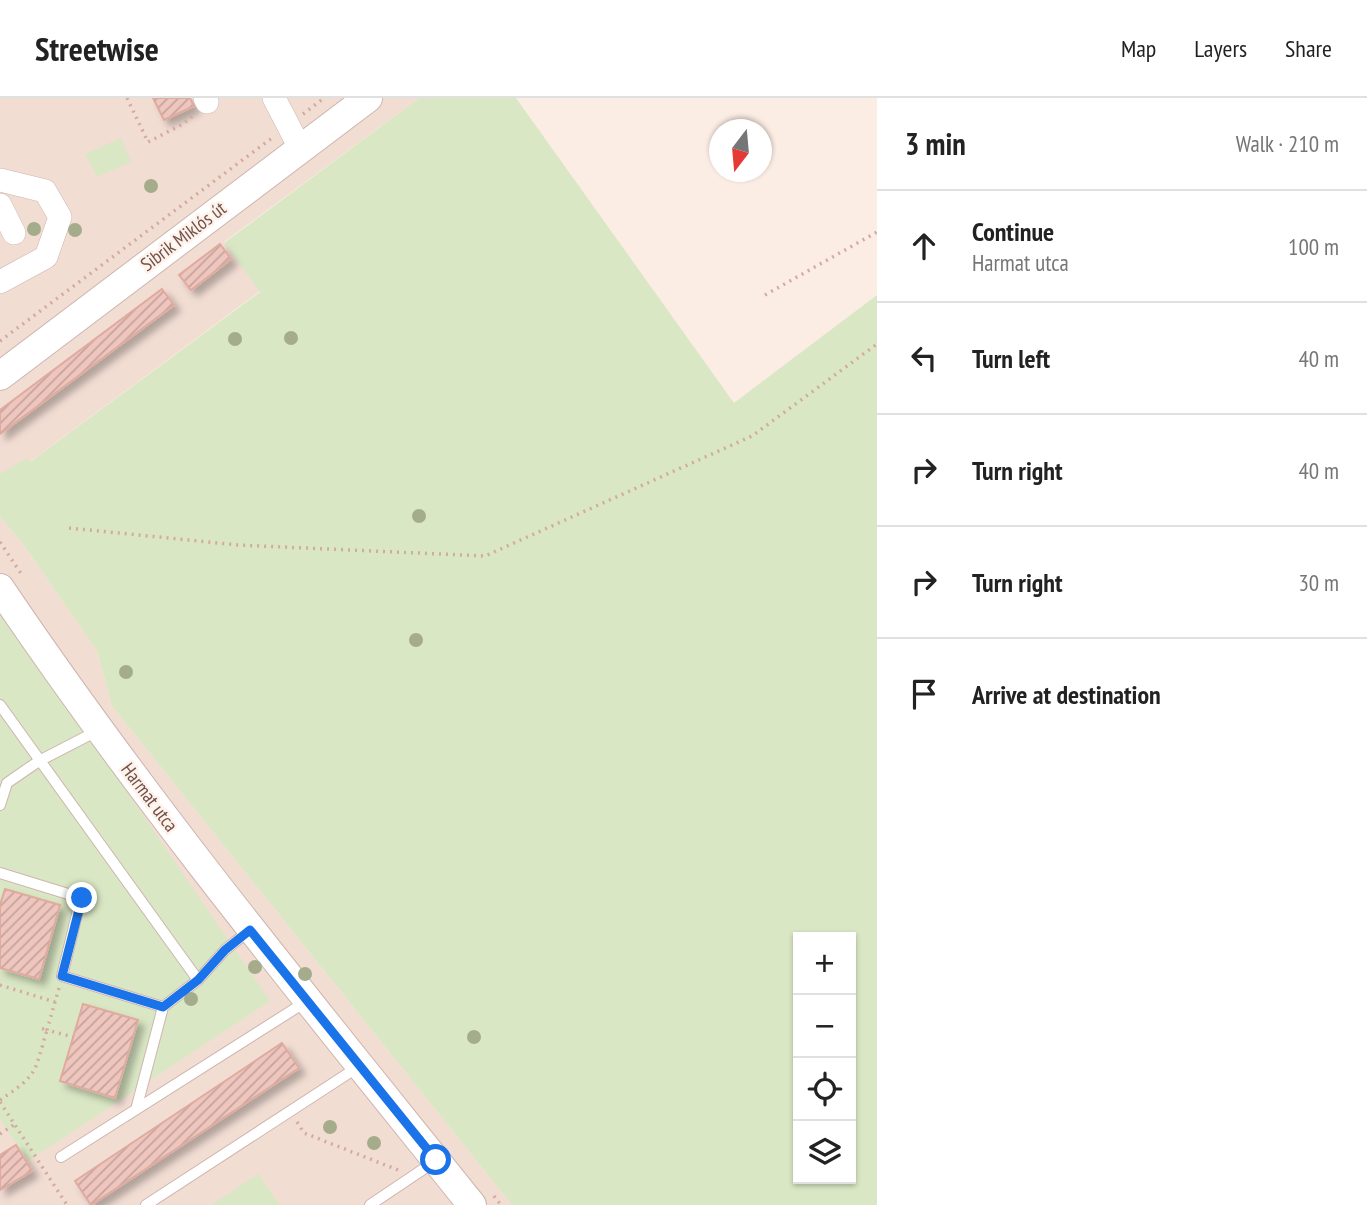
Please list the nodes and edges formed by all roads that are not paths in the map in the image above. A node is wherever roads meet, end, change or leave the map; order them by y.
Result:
1 (274, 98) edge
2 (368, 98) edge
3 (294, 137) junction
4 (0, 180) edge
5 (0, 205) edge
6 (14, 233) dead end
7 (0, 282) edge
8 (0, 376) edge
9 (0, 588) edge
10 (0, 705) edge
11 (99, 730) junction
12 (39, 761) junction
13 (4, 781) edge
14 (0, 805) edge
15 (0, 873) edge
16 (250, 930) junction
17 (198, 980) junction
18 (307, 1000) junction
19 (163, 1007) junction
20 (361, 1066) junction
21 (137, 1106) junction
22 (61, 1157) dead end
23 (436, 1160) junction
24 (146, 1205) edge
25 (370, 1205) edge
26 (472, 1205) edge

1 - 3 street
2 - 3 street, Sibrik Miklós út
3 - 8 street, Sibrik Miklós út
4 - 7 street
5 - 6 street
9 - 11 street, Harmat utca
10 - 12 lane
11 - 12 lane
11 - 16 street, Harmat utca
12 - 13 lane
12 - 17 lane
13 - 14 lane
15 - 19 lane
16 - 17 lane
16 - 18 street, Harmat utca
17 - 19 lane
18 - 20 street, Harmat utca
18 - 21 lane
19 - 21 lane
20 - 23 street, Harmat utca
20 - 24 lane
21 - 22 lane
23 - 25 lane
23 - 26 street, Harmat utca

